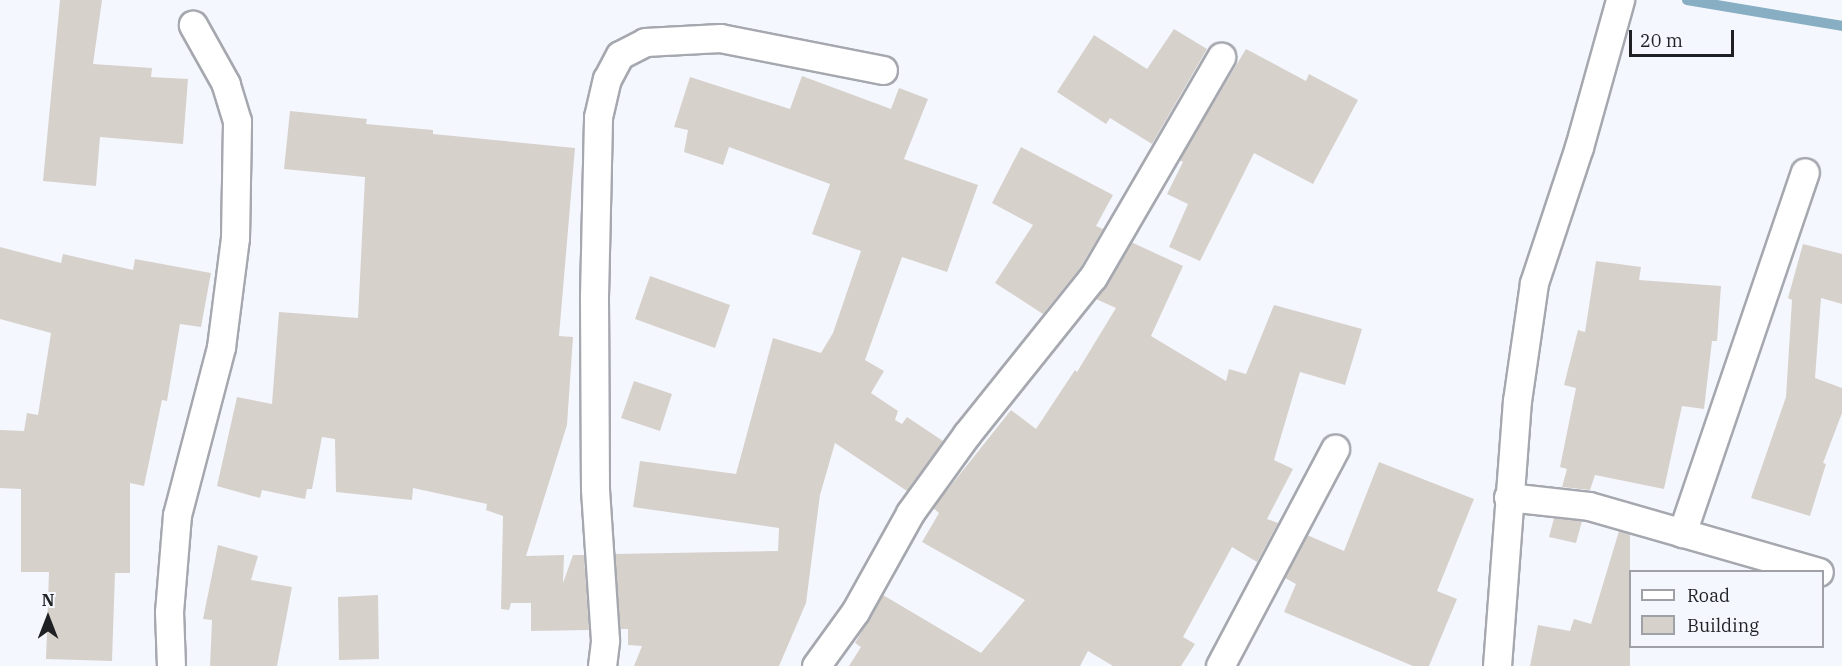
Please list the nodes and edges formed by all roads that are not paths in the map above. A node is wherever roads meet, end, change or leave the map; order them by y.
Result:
1 (1620, 0) edge
2 (193, 25) dead end
3 (1221, 57) dead end
4 (883, 70) dead end
5 (1805, 172) dead end
6 (1335, 449) dead end
7 (1508, 497) junction
8 (1682, 533) junction
9 (1814, 570) edge
10 (1824, 573) edge
11 (1842, 578) edge
12 (171, 666) edge
13 (602, 666) edge
14 (816, 666) edge
15 (1221, 666) edge
16 (1497, 666) edge

1 - 7 street
2 - 12 street
3 - 14 street
4 - 13 street
5 - 8 street
6 - 15 street
7 - 8 street
7 - 16 street
8 - 9 street
10 - 11 street

